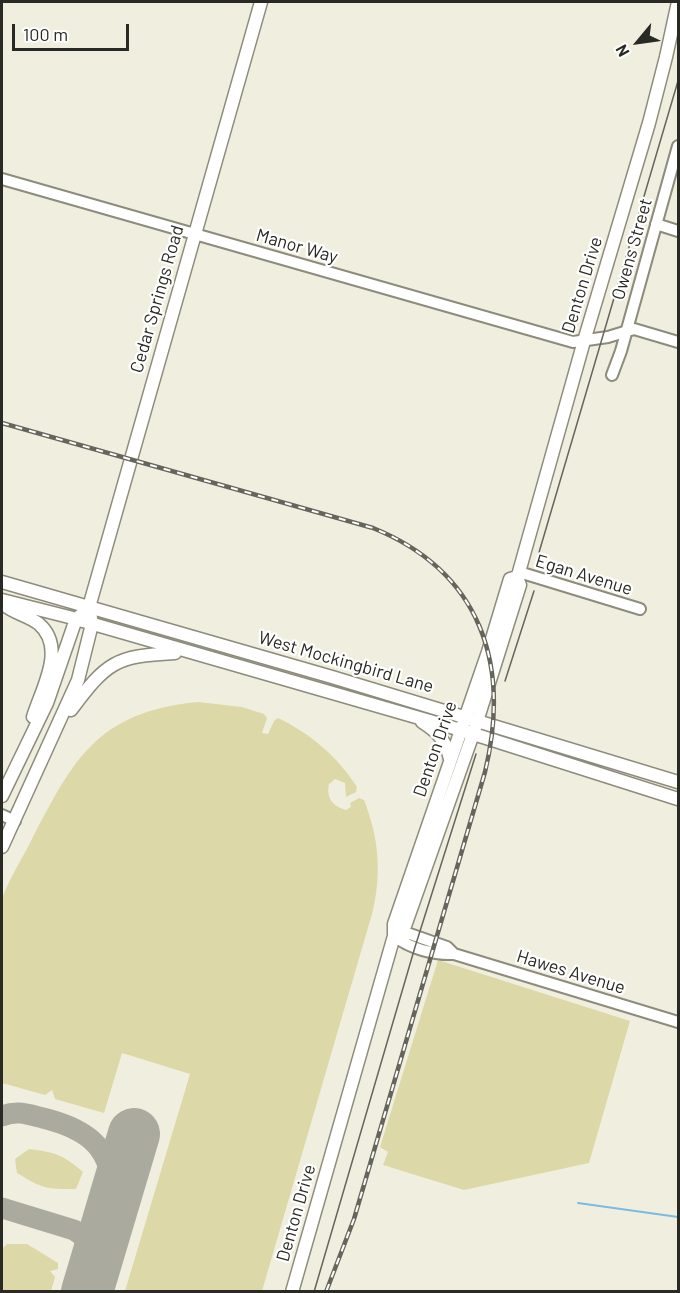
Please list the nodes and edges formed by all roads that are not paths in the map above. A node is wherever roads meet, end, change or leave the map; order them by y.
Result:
1 (261, 2) edge
2 (678, 2) edge
3 (678, 146) edge
4 (2, 179) edge
5 (656, 224) junction
6 (678, 231) edge
7 (194, 234) junction
8 (625, 335) junction
9 (584, 341) junction
10 (678, 342) edge
11 (609, 344) junction
12 (617, 361) junction
13 (612, 375) dead end
14 (518, 575) junction
15 (2, 582) edge
16 (2, 602) edge
17 (89, 607) junction
18 (640, 609) dead end
19 (76, 620) junction
20 (92, 624) junction
21 (187, 652) junction
22 (332, 677) junction
23 (326, 692) junction
24 (410, 716) junction
25 (471, 718) junction
26 (58, 728) junction
27 (33, 732) junction
28 (467, 732) junction
29 (609, 760) junction
30 (450, 761) junction
31 (604, 775) junction
32 (678, 782) edge
33 (2, 796) edge
34 (678, 799) edge
35 (2, 815) edge
36 (15, 821) junction
37 (2, 847) edge
38 (394, 936) junction
39 (678, 1022) edge
40 (292, 1292) edge

1 - 7 main road, Cedar Springs Road
2 - 9 main road, Denton Drive
3 - 5 street, Owens Street
4 - 7 street, Manor Way
5 - 6 street
5 - 8 street, Owens Street
7 - 9 street, Manor Way
7 - 17 main road, Cedar Springs Road
8 - 9 street, Manor Way
8 - 10 street, Manor Way
8 - 11 street, Manor Way
8 - 12 street, Owens Street
9 - 11 street, Manor Way
9 - 14 main road, Denton Drive
11 - 12 street
12 - 13 street, Owens Street
14 - 18 street, Egan Avenue
14 - 25 main road, Denton Drive
15 - 17 main road, West Mockingbird Lane
16 - 19 main road, West Mockingbird Lane
16 - 27 main road
17 - 19 main road
17 - 20 main road
17 - 22 main road, West Mockingbird Lane
19 - 20 main road, West Mockingbird Lane
19 - 27 main road
20 - 21 main road, West Mockingbird Lane
20 - 26 main road
21 - 23 main road, West Mockingbird Lane
21 - 26 main road
22 - 23 main road
22 - 25 main road, West Mockingbird Lane
23 - 24 main road, West Mockingbird Lane
24 - 28 main road, West Mockingbird Lane
24 - 30 main road
25 - 28 main road, Denton Drive
25 - 29 main road, West Mockingbird Lane
26 - 36 main road
27 - 33 main road
28 - 30 main road, Denton Drive
28 - 31 main road, West Mockingbird Lane
28 - 38 main road, Denton Drive
29 - 31 main road
29 - 32 main road, West Mockingbird Lane
30 - 38 main road, Denton Drive
31 - 34 main road, West Mockingbird Lane
35 - 36 street
36 - 37 main road
38 - 39 street, Hawes Avenue
38 - 40 main road, Denton Drive

